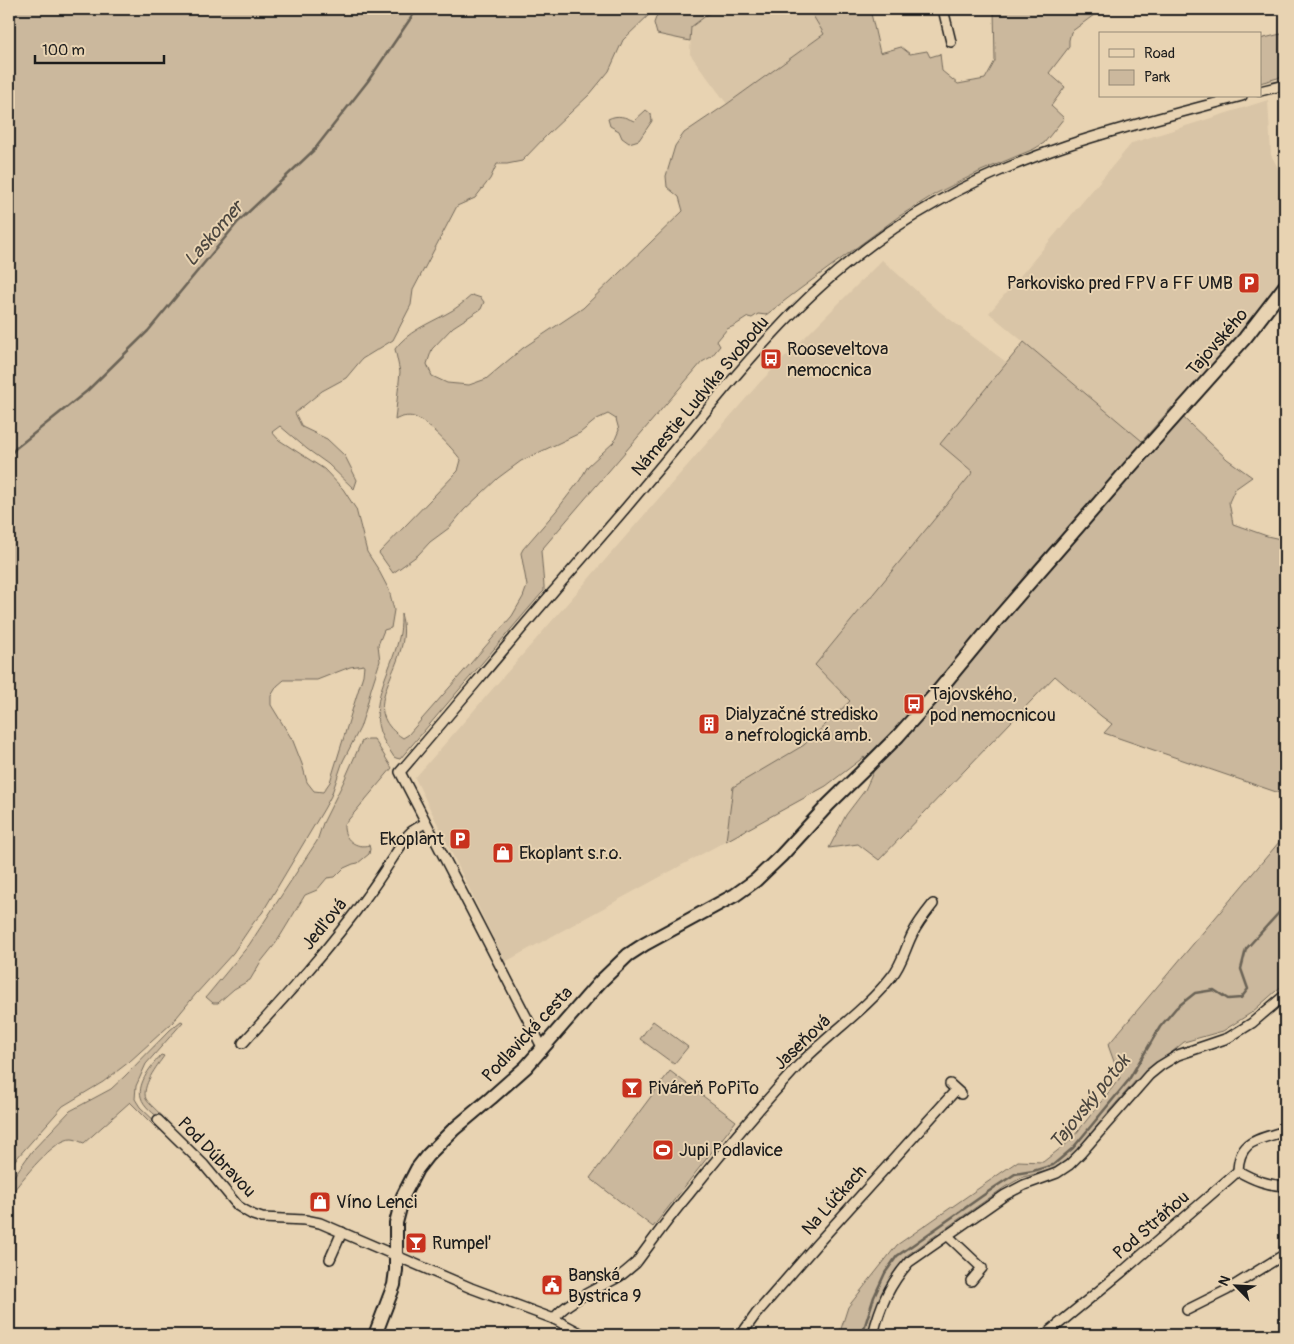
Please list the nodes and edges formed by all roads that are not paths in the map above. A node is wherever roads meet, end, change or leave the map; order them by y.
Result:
1 (943, 9) edge
2 (951, 42) dead end
3 (1285, 84) edge
4 (1262, 90) edge
5 (1235, 98) edge
6 (1285, 286) edge
7 (426, 823) junction
8 (766, 871) joint
9 (933, 904) dead end
10 (1285, 995) edge
11 (244, 1044) dead end
12 (542, 1047) junction
13 (956, 1089) dead end
14 (158, 1120) dead end
15 (1285, 1131) edge
16 (1238, 1171) junction
17 (1285, 1186) edge
18 (342, 1232) junction
19 (947, 1235) junction
20 (1285, 1254) edge
21 (395, 1255) junction
22 (330, 1259) dead end
23 (972, 1281) dead end
24 (1187, 1310) dead end
25 (554, 1319) junction
26 (375, 1335) edge
27 (584, 1335) edge
28 (741, 1335) edge
29 (873, 1335) edge
30 (1045, 1335) edge

1 - 2 street
3 - 4 street
5 - 7 street, Námestie Ludvíka Svobodu
6 - 8 main road, Tajovského
7 - 11 street, Jedľová
7 - 12 street
8 - 12 main road, Podlavická cesta
9 - 25 street, Jaseňová
10 - 19 street
12 - 21 main road, Podlavická cesta
13 - 28 street, Na Lúčkach
14 - 18 street, Pod Dúbravou
15 - 16 street
16 - 17 street
16 - 30 street, Pod Stráňou
18 - 21 street, Pod Dúbravou
18 - 22 street
19 - 23 street
19 - 29 street
20 - 24 street
21 - 25 street, Pod Dúbravou
21 - 26 main road, Podlavická cesta
25 - 27 street, Pod Dúbravou

